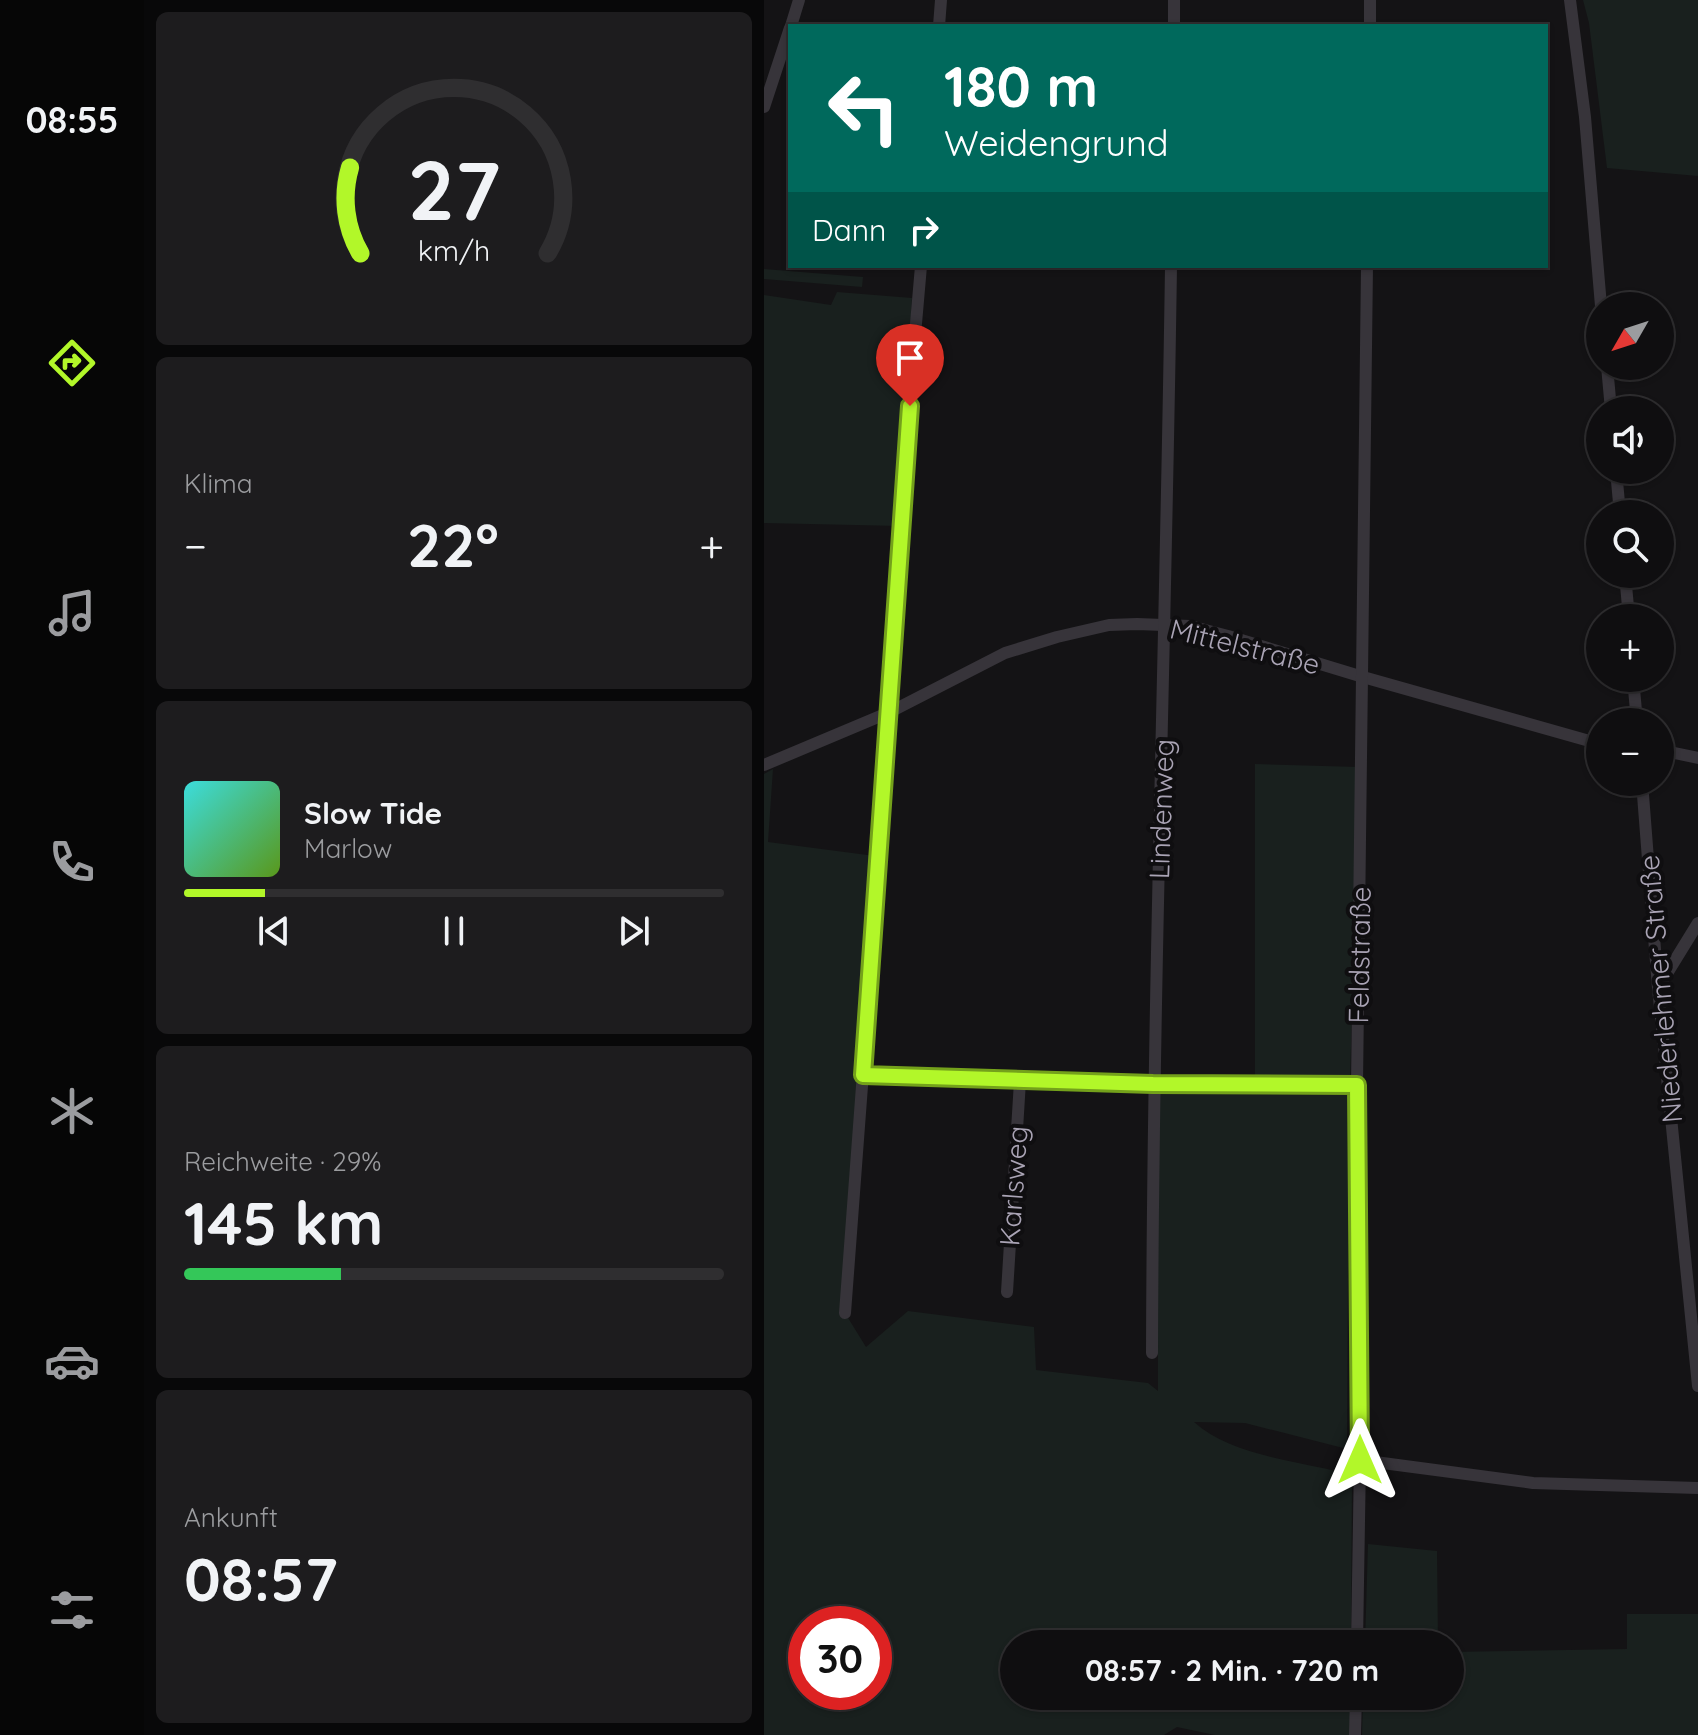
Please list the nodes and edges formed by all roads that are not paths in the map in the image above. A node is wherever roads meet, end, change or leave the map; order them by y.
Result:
1 (799, 0) edge
2 (941, 0) edge
3 (1174, 0) edge
4 (1370, 0) edge
5 (1570, 0) edge
6 (791, 24) edge
7 (939, 24) edge
8 (1174, 24) edge
9 (1370, 24) edge
10 (788, 33) edge
11 (764, 107) edge
12 (921, 268) edge
13 (1171, 268) edge
14 (1367, 268) edge
15 (1600, 292) edge
16 (1166, 624) junction
17 (1363, 677) junction
18 (890, 712) junction
19 (1586, 740) edge
20 (1674, 753) edge
21 (1698, 758) edge
22 (764, 765) edge
23 (1643, 796) edge
24 (1698, 923) edge
25 (1658, 988) junction
26 (863, 1075) junction
27 (1020, 1081) junction
28 (1153, 1084) junction
29 (1357, 1085) junction
30 (1007, 1292) dead end
31 (845, 1313) dead end
32 (1152, 1353) dead end
33 (1697, 1356) edge
34 (1698, 1386) edge
35 (1360, 1460) junction
36 (1698, 1488) edge
37 (1357, 1630) edge
38 (1356, 1710) edge
39 (1355, 1735) edge

1 - 6 street
2 - 7 street
3 - 8 street
4 - 9 street
5 - 15 street
10 - 11 street
12 - 18 street
13 - 16 street, Lindenweg
14 - 17 street, Feldstraße
16 - 17 street, Mittelstraße
16 - 18 street, Mittelstraße
16 - 28 street, Lindenweg
17 - 19 street, Mittelstraße
17 - 29 street, Feldstraße
18 - 22 street, Mittelstraße
18 - 26 street
20 - 21 street
23 - 25 street, Niederlehmer Straße
24 - 25 street
25 - 33 street, Niederlehmer Straße
26 - 27 street
26 - 31 street
27 - 28 street
27 - 30 street, Karlsweg
28 - 29 street
28 - 32 street, Lindenweg
29 - 35 street, Feldstraße
33 - 34 street, Niederlehmer Straße
35 - 36 street
35 - 37 street, Feldstraße
38 - 39 street

